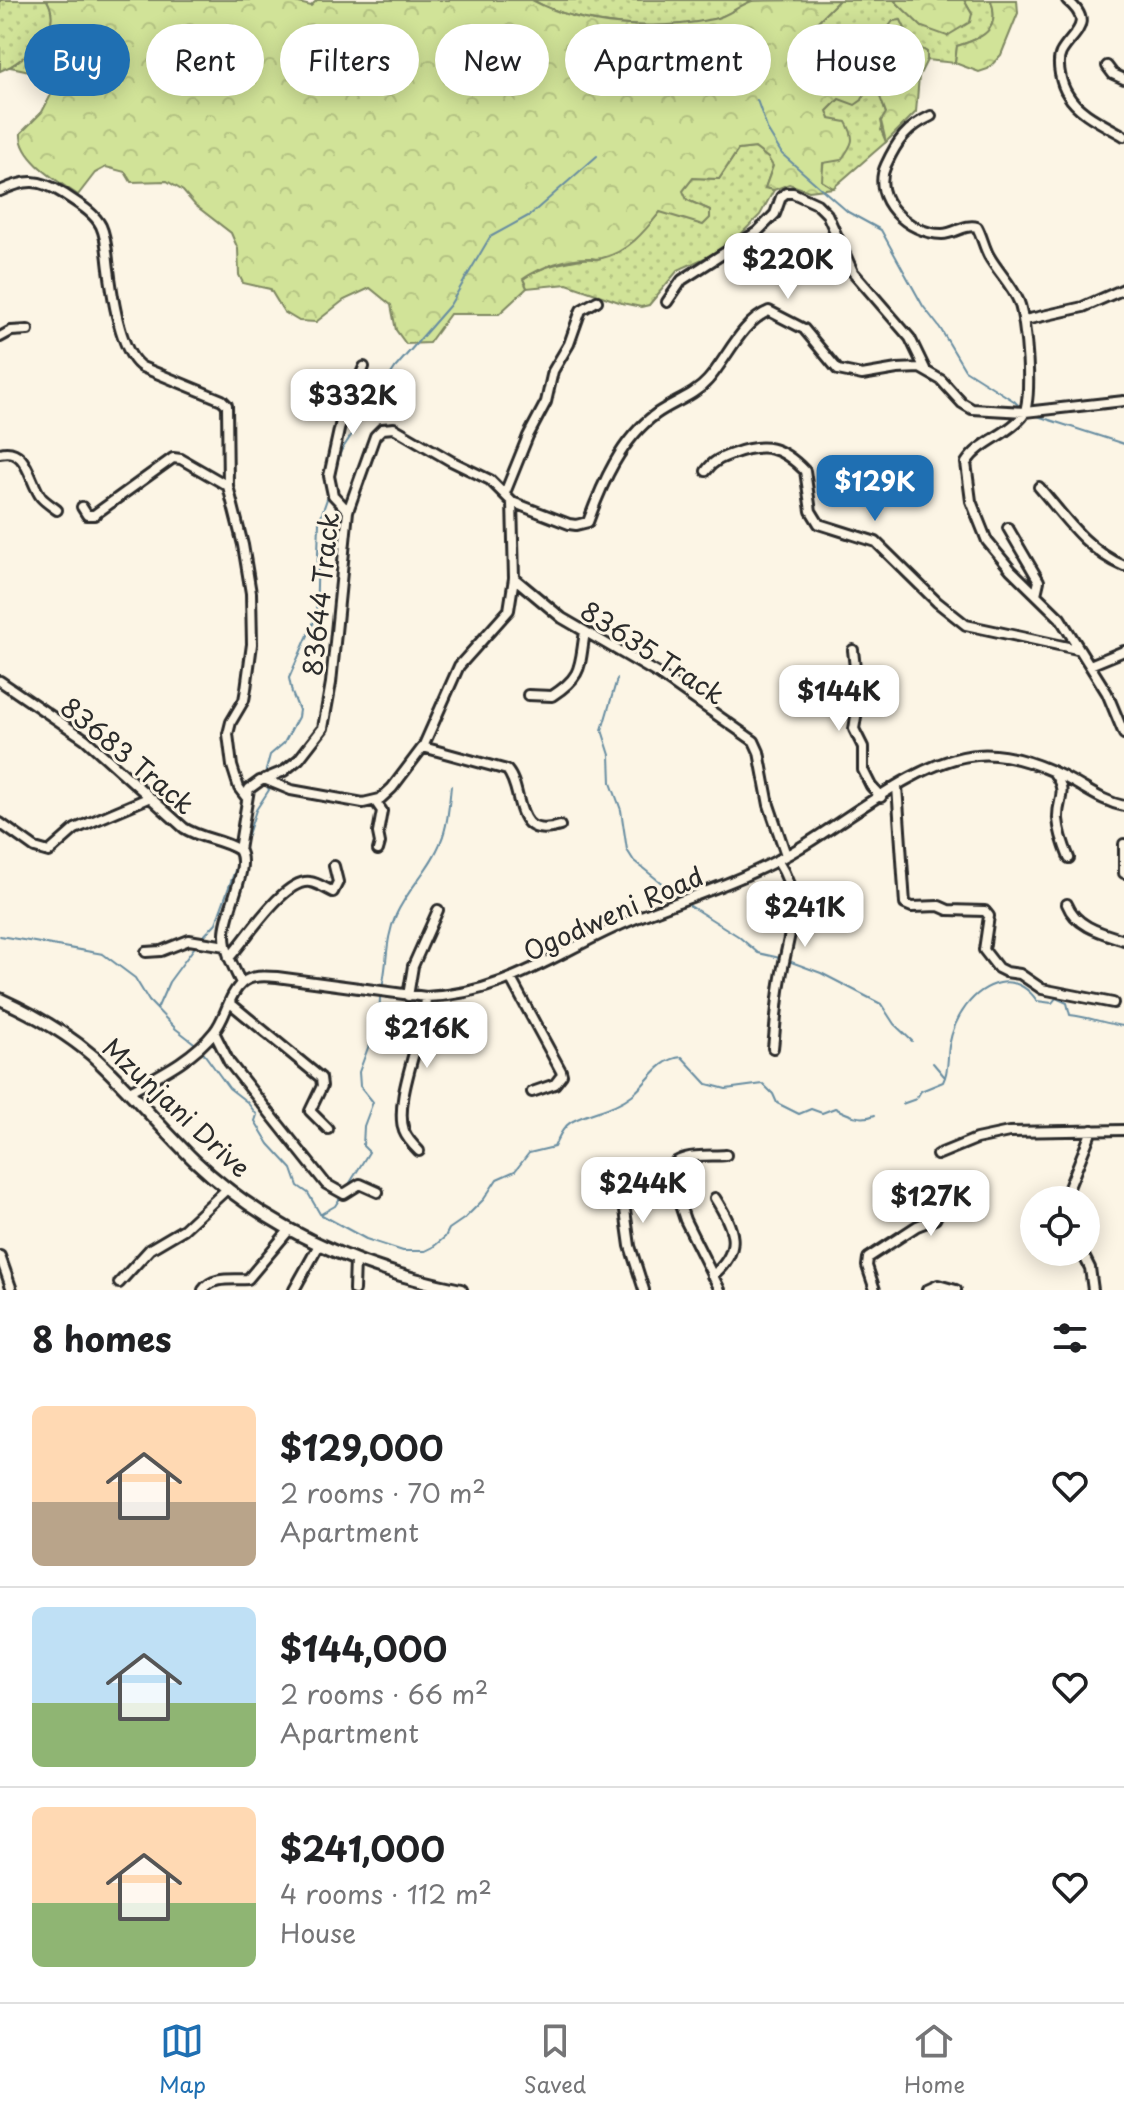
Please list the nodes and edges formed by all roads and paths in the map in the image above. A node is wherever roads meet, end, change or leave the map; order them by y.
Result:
1 (1067, 0) edge
2 (1107, 66) dead end
3 (1124, 79) edge
4 (931, 116) dead end
5 (1124, 136) edge
6 (0, 191) edge
7 (1124, 289) edge
8 (597, 301) dead end
9 (667, 302) dead end
10 (1025, 320) junction
11 (28, 330) dead end
12 (0, 337) edge
13 (364, 367) dead end
14 (925, 369) junction
15 (1124, 401) edge
16 (1025, 412) junction
17 (0, 453) edge
18 (706, 471) dead end
19 (228, 486) junction
20 (1039, 487) dead end
21 (505, 493) junction
22 (512, 502) junction
23 (82, 507) dead end
24 (57, 510) dead end
25 (348, 511) junction
26 (1008, 528) dead end
27 (1124, 566) edge
28 (514, 578) junction
29 (1036, 594) junction
30 (585, 632) junction
31 (1078, 649) junction
32 (853, 650) dead end
33 (1124, 651) edge
34 (1090, 665) junction
35 (0, 681) edge
36 (528, 695) dead end
37 (1124, 734) edge
38 (423, 747) junction
39 (1054, 773) junction
40 (264, 779) junction
41 (897, 786) junction
42 (246, 797) junction
43 (881, 797) junction
44 (148, 798) junction
45 (375, 801) junction
46 (1124, 806) edge
47 (0, 823) edge
48 (560, 826) dead end
49 (1124, 844) edge
50 (239, 850) junction
51 (378, 850) dead end
52 (786, 855) junction
53 (1069, 858) dead end
54 (777, 860) junction
55 (334, 866) dead end
56 (1124, 873) edge
57 (1067, 904) dead end
58 (438, 910) dead end
59 (1124, 940) edge
60 (226, 946) junction
61 (146, 952) dead end
62 (229, 958) junction
63 (511, 979) junction
64 (241, 983) junction
65 (408, 996) junction
66 (426, 997) junction
67 (0, 999) edge
68 (230, 1003) junction
69 (1113, 1003) dead end
70 (211, 1036) junction
71 (773, 1048) dead end
72 (128, 1092) junction
73 (532, 1092) dead end
74 (328, 1129) dead end
75 (1092, 1130) junction
76 (1124, 1130) edge
77 (419, 1151) dead end
78 (726, 1155) dead end
79 (937, 1155) dead end
80 (619, 1166) dead end
81 (1070, 1186) edge
82 (228, 1188) junction
83 (378, 1192) dead end
84 (928, 1192) dead end
85 (715, 1198) dead end
86 (290, 1229) junction
87 (319, 1245) junction
88 (0, 1256) edge
89 (355, 1260) junction
90 (1089, 1266) edge
91 (712, 1276) junction
92 (119, 1283) dead end
93 (12, 1290) edge
94 (203, 1290) edge
95 (294, 1290) edge
96 (354, 1290) edge
97 (461, 1290) edge
98 (644, 1290) edge
99 (720, 1290) edge
100 (875, 1290) edge
101 (927, 1290) edge
102 (956, 1290) edge
103 (1093, 1290) edge

1 - 5 street
2 - 3 street
4 - 10 street
6 - 19 street
7 - 10 street
8 - 21 street
9 - 14 street
10 - 16 street
11 - 12 street
13 - 25 street
14 - 16 street
14 - 22 street
15 - 16 street
16 - 29 street
17 - 24 street
18 - 31 street
19 - 23 street
19 - 42 street
20 - 27 street
21 - 22 street, 83644 Track
21 - 25 street, 83644 Track
22 - 28 street
25 - 40 street, 83644 Track
26 - 29 street
28 - 30 street, 83635 Track
28 - 38 street
29 - 31 street
30 - 36 street
30 - 52 street, 83635 Track
31 - 34 street
32 - 43 street
33 - 34 street
34 - 37 street
35 - 44 street, 83683 Track
38 - 45 street
38 - 48 street
39 - 41 street, Ogodweni Road
39 - 46 street, Ogodweni Road
39 - 53 street
40 - 42 street, 83644 Track
40 - 45 street
41 - 43 street, Ogodweni Road
41 - 69 street
42 - 50 street
43 - 52 street, Ogodweni Road
44 - 47 street
44 - 50 street, 83683 Track
45 - 51 street
49 - 56 street
50 - 60 street
52 - 54 street, Ogodweni Road
54 - 63 street, Ogodweni Road
54 - 71 street
55 - 62 street
57 - 59 street
58 - 65 street
60 - 61 street
60 - 62 street
62 - 64 street
63 - 66 street, Ogodweni Road
63 - 73 street
64 - 65 street, Ogodweni Road
64 - 68 street
65 - 66 street, Ogodweni Road
66 - 77 street
67 - 72 main road, Mzunjani Drive
68 - 70 street
68 - 74 street
70 - 72 street
70 - 83 street
72 - 82 main road, Mzunjani Drive
75 - 76 street
75 - 79 street
75 - 81 street
78 - 91 street
80 - 98 street
82 - 86 main road, Mzunjani Drive
82 - 92 street
84 - 100 street
85 - 91 street
86 - 87 main road, Mzunjani Drive
86 - 94 street
87 - 89 main road, Mzunjani Drive
87 - 95 street
88 - 93 street
89 - 96 street
89 - 97 main road, Mzunjani Drive
90 - 103 street
91 - 99 street
101 - 102 street

